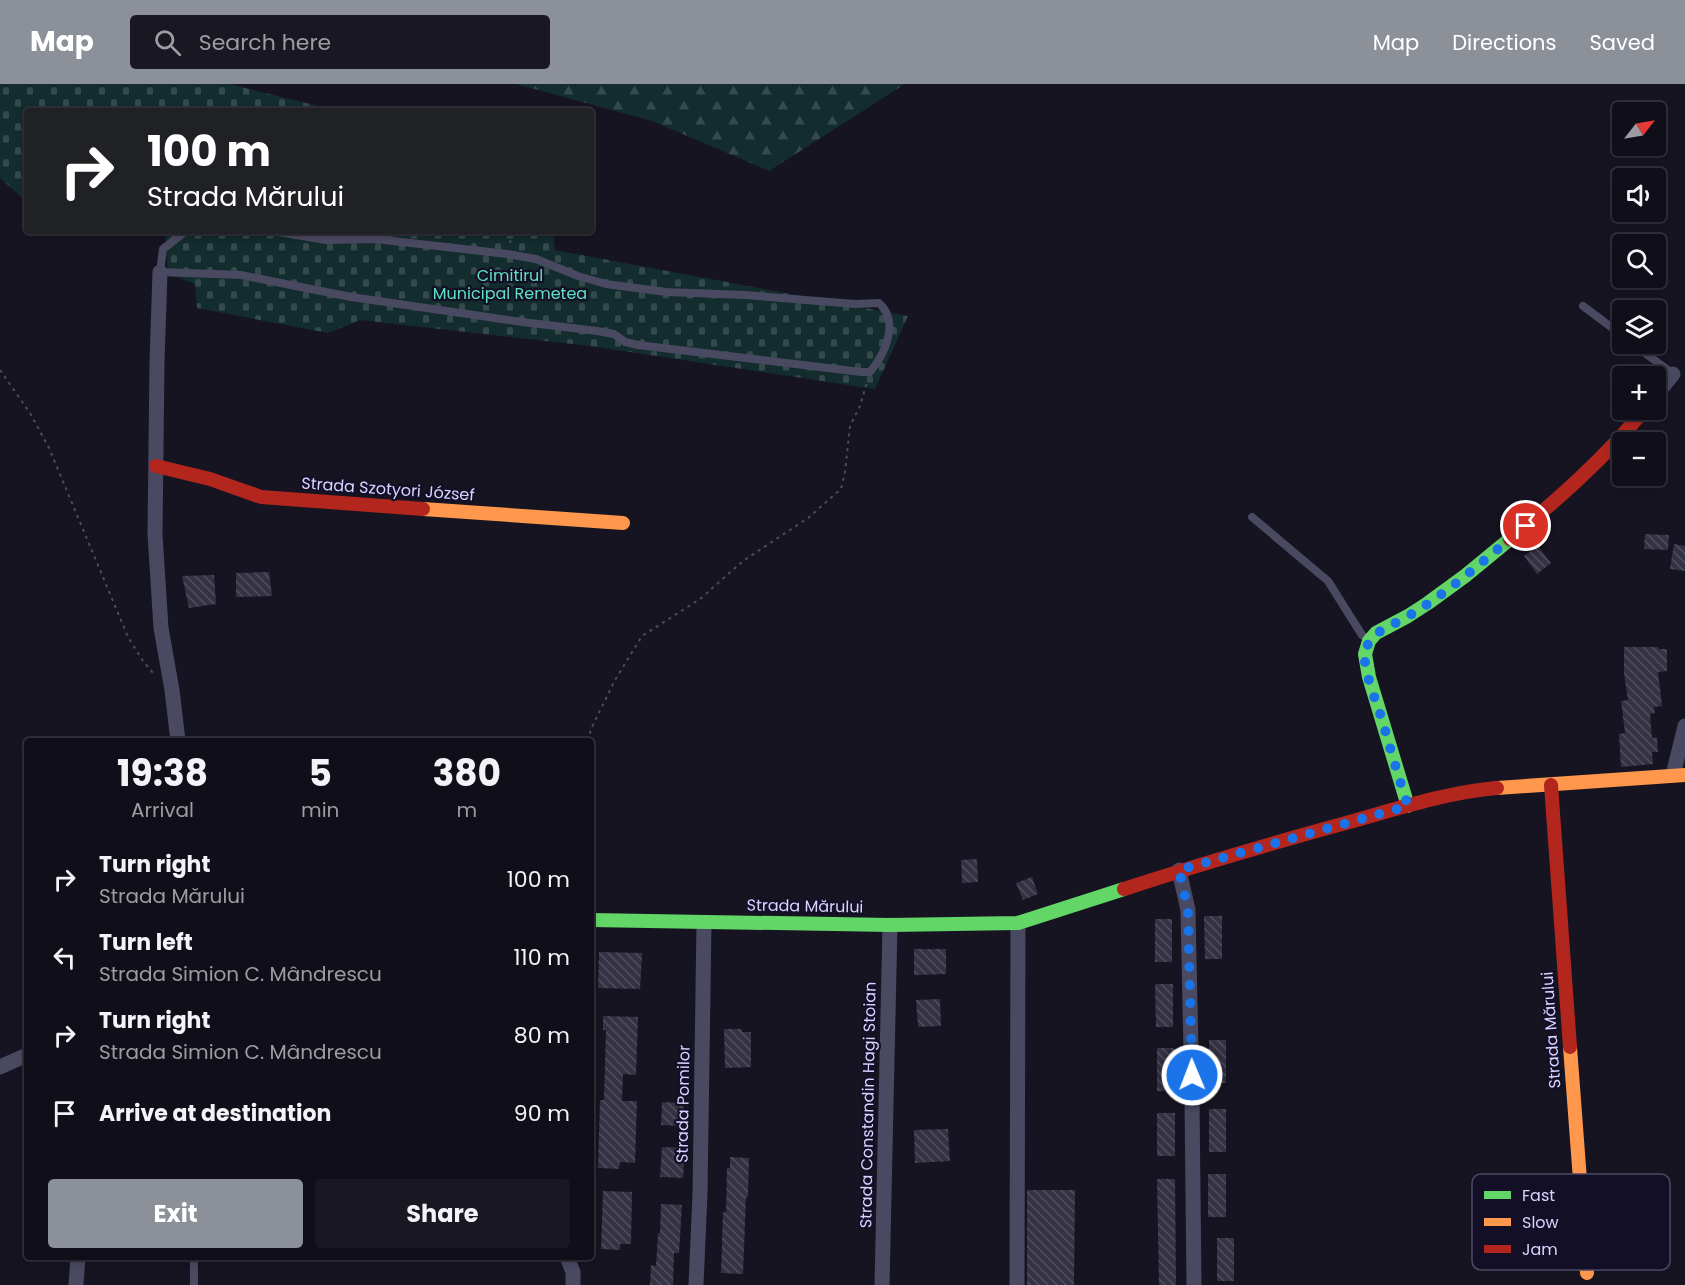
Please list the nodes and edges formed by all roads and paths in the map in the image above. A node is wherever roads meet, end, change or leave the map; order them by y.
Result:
1 (182, 234) edge
2 (291, 234) edge
3 (160, 272) junction
4 (1583, 306) dead end
5 (1612, 328) edge
6 (1646, 354) edge
7 (0, 370) edge
8 (870, 372) junction
9 (1673, 374) joint
10 (1666, 383) edge
11 (1636, 420) edge
12 (156, 465) junction
13 (1252, 517) dead end
14 (623, 523) dead end
15 (1369, 641) junction
16 (172, 690) junction
17 (1685, 726) edge
18 (178, 738) edge
19 (589, 738) edge
20 (1679, 775) edge
21 (1551, 784) junction
22 (1408, 806) junction
23 (1179, 870) junction
24 (594, 920) edge
25 (1018, 922) junction
26 (704, 923) junction
27 (890, 925) junction
28 (24, 1057) edge
29 (0, 1067) edge
30 (1580, 1174) edge
31 (78, 1260) edge
32 (194, 1260) edge
33 (568, 1260) edge
34 (1587, 1270) edge
35 (1587, 1273) dead end
36 (76, 1285) edge
37 (194, 1285) edge
38 (573, 1285) edge
39 (696, 1285) edge
40 (882, 1285) edge
41 (1017, 1285) edge
42 (1194, 1285) edge

1 - 3 lane
2 - 8 lane
3 - 8 lane
3 - 12 street
4 - 5 lane
6 - 9 lane
7 - 16 path
8 - 19 path
9 - 10 street
11 - 15 street
12 - 14 street, Strada Szotyori József
12 - 16 street
13 - 15 lane
15 - 22 street
16 - 18 street
17 - 20 street
20 - 21 street, Strada Mărului
21 - 22 street, Strada Mărului
21 - 30 street, Strada Mărului
22 - 23 street, Strada Mărului
23 - 25 street, Strada Mărului
23 - 42 street
24 - 26 street, Strada Mărului
25 - 27 street, Strada Mărului
25 - 41 street
26 - 27 street, Strada Mărului
26 - 39 street, Strada Pomilor
27 - 40 street, Strada Constandin Hagi Stoian
28 - 29 street
31 - 36 street
32 - 37 lane
33 - 38 street
34 - 35 street, Strada Mărului

